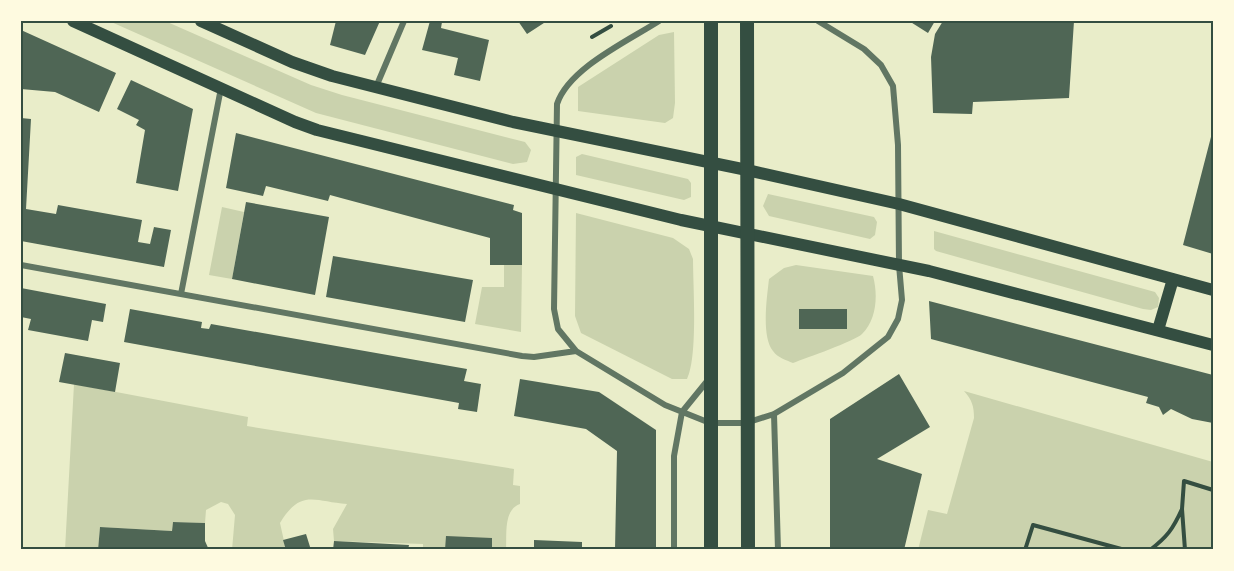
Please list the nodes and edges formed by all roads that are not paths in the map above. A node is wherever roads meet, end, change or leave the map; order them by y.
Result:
1 (73, 21) edge
2 (201, 21) edge
3 (404, 21) edge
4 (659, 21) edge
5 (711, 21) edge
6 (747, 21) edge
7 (818, 21) edge
8 (221, 87) junction
9 (375, 87) junction
10 (555, 132) junction
11 (711, 163) junction
12 (747, 170) junction
13 (555, 189) junction
14 (899, 204) junction
15 (710, 226) junction
16 (746, 233) junction
17 (21, 264) edge
18 (899, 265) junction
19 (1173, 279) junction
20 (1213, 290) edge
21 (181, 294) junction
22 (1158, 330) junction
23 (1213, 345) edge
24 (576, 351) junction
25 (710, 377) junction
26 (682, 412) junction
27 (774, 414) junction
28 (710, 423) junction
29 (746, 423) junction
30 (674, 550) edge
31 (711, 550) edge
32 (748, 550) edge
33 (778, 550) edge

1 - 8 main road
2 - 9 main road
3 - 9 street
4 - 10 street
5 - 11 main road
6 - 12 main road
7 - 14 street
8 - 13 main road
8 - 21 street
9 - 10 main road
10 - 11 main road
10 - 13 street
11 - 12 main road
11 - 15 main road
12 - 14 main road
12 - 16 main road
13 - 15 main road
13 - 24 street
14 - 18 street
14 - 19 main road
15 - 16 main road
15 - 25 main road
16 - 18 main road
16 - 29 main road
17 - 21 street
18 - 22 main road
18 - 27 street
19 - 20 main road
19 - 22 main road
21 - 24 street
22 - 23 main road
24 - 26 street
25 - 26 street
25 - 28 main road
26 - 28 street
26 - 30 street
27 - 29 street
27 - 33 street
28 - 29 street
28 - 31 main road
29 - 32 main road

